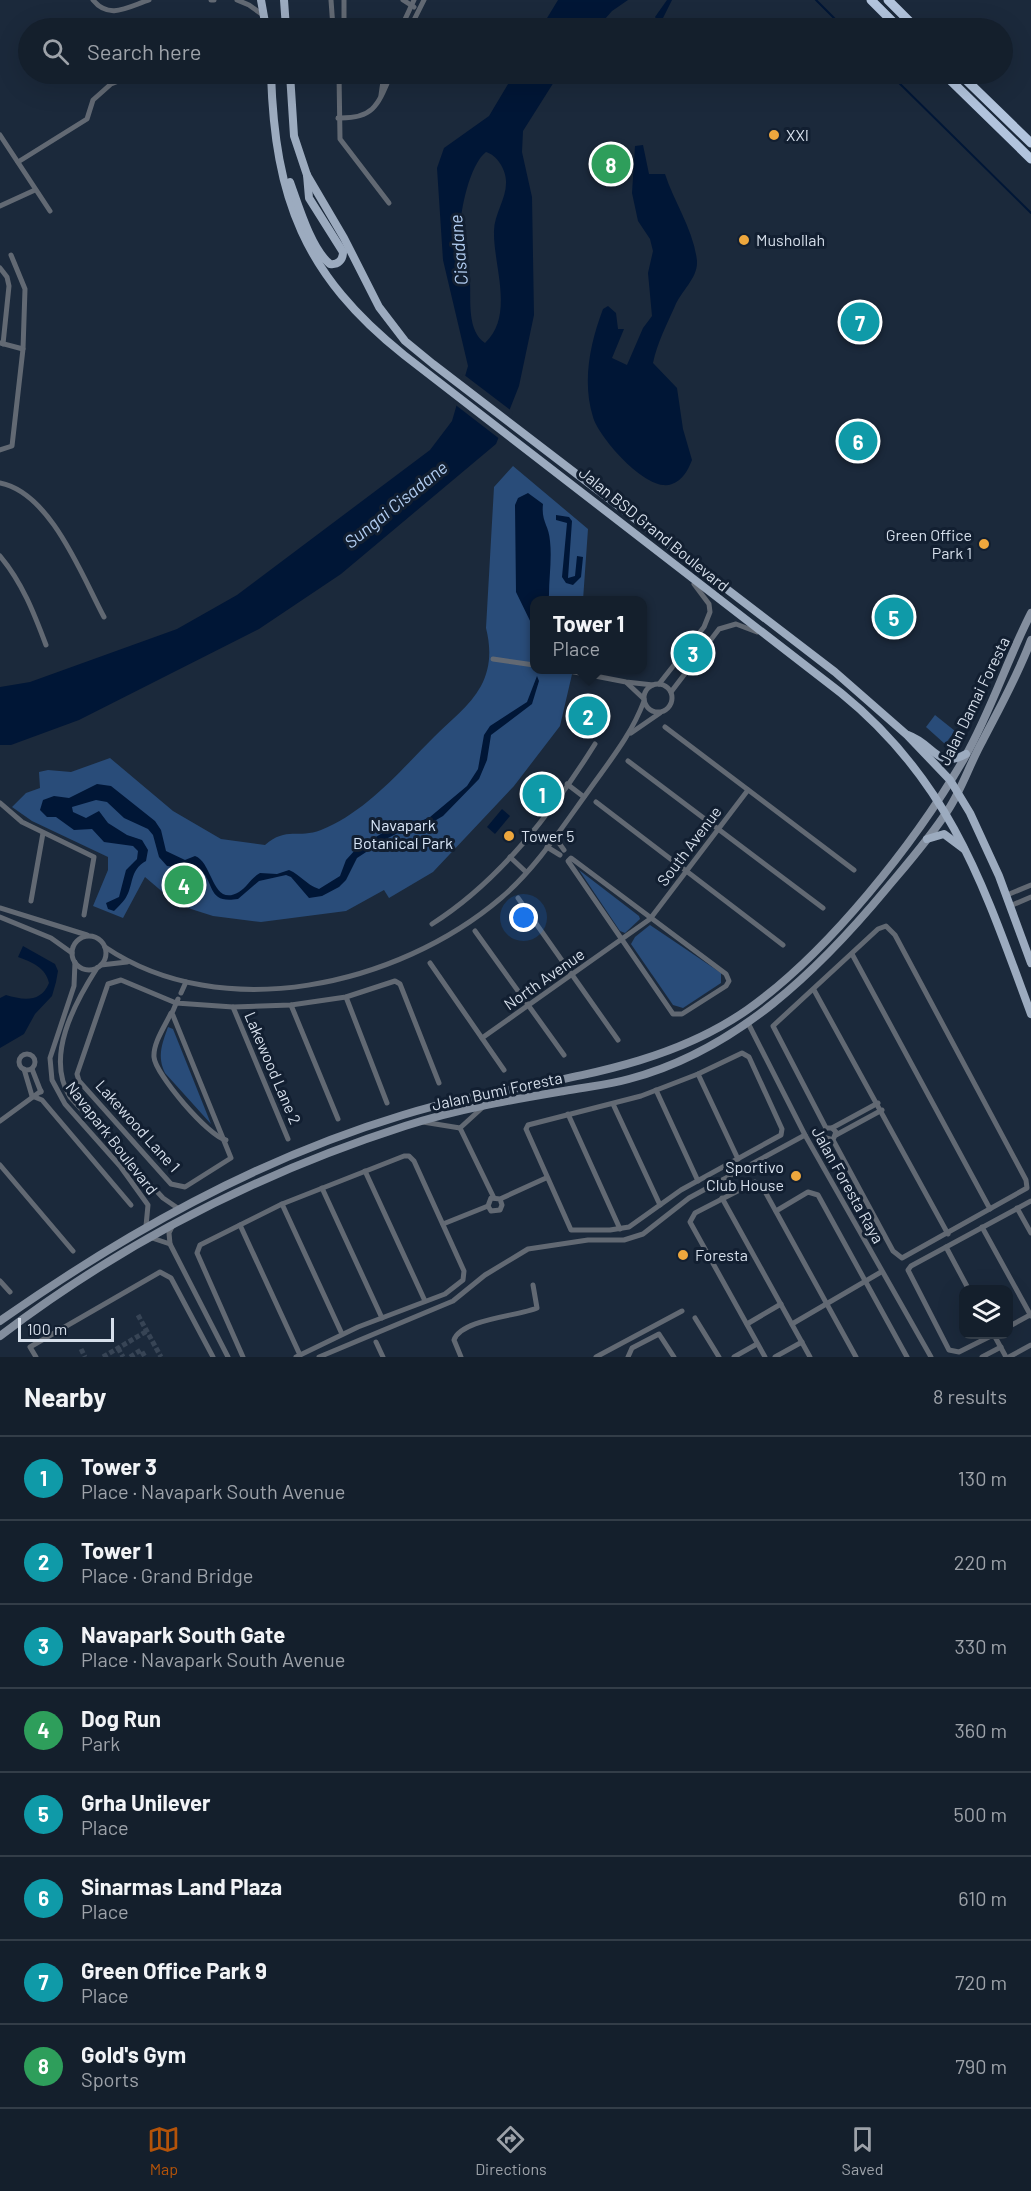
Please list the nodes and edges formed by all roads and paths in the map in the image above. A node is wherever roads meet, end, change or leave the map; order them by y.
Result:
1 (93, 0) edge
2 (149, 0) edge
3 (237, 0) edge
4 (261, 0) edge
5 (284, 0) edge
6 (331, 0) edge
7 (344, 0) edge
8 (403, 0) edge
9 (424, 0) edge
10 (871, 0) edge
11 (888, 0) edge
12 (413, 3) edge
13 (419, 9) junction
14 (264, 16) joint
15 (285, 18) edge
16 (332, 18) edge
17 (344, 18) edge
18 (406, 18) edge
19 (415, 18) edge
20 (889, 18) edge
21 (906, 18) edge
22 (111, 84) edge
23 (271, 84) edge
24 (291, 84) edge
25 (339, 84) edge
26 (383, 84) edge
27 (386, 84) edge
28 (954, 84) edge
29 (970, 84) edge
30 (381, 95) junction
31 (338, 118) junction
32 (0, 135) edge
33 (1031, 143) edge
34 (280, 154) junction
35 (1031, 159) edge
36 (18, 162) junction
37 (307, 175) junction
38 (35, 190) junction
39 (389, 203) dead end
40 (0, 206) edge
41 (50, 211) dead end
42 (10, 255) dead end
43 (0, 268) edge
44 (2, 344) edge
45 (23, 349) junction
46 (0, 450) edge
47 (0, 483) edge
48 (0, 556) edge
49 (679, 568) junction
50 (1031, 613) edge
51 (104, 617) dead end
52 (766, 637) junction
53 (1031, 640) edge
54 (694, 642) junction
55 (46, 645) dead end
56 (704, 649) junction
57 (493, 659) dead end
58 (680, 659) junction
59 (530, 664) edge
60 (690, 666) junction
61 (588, 674) edge
62 (626, 682) junction
63 (656, 684) junction
64 (671, 692) junction
65 (644, 700) junction
66 (664, 711) junction
67 (665, 727) dead end
68 (630, 734) junction
69 (907, 735) junction
70 (595, 744) dead end
71 (966, 754) junction
72 (628, 760) dead end
73 (950, 780) junction
74 (567, 784) junction
75 (748, 790) junction
76 (958, 793) junction
77 (584, 797) junction
78 (938, 799) junction
79 (596, 802) dead end
80 (0, 803) edge
81 (946, 812) junction
82 (718, 830) junction
83 (43, 833) junction
84 (555, 836) junction
85 (927, 839) junction
86 (547, 847) junction
87 (967, 851) junction
88 (510, 857) junction
89 (854, 870) dead end
90 (687, 871) junction
91 (526, 872) junction
92 (1031, 885) edge
93 (1007, 896) junction
94 (1031, 897) edge
95 (518, 898) dead end
96 (31, 901) dead end
97 (1010, 906) junction
98 (0, 908) edge
99 (823, 908) dead end
100 (84, 915) dead end
101 (0, 917) edge
102 (650, 918) junction
103 (432, 924) dead end
104 (475, 932) dead end
105 (90, 936) junction
106 (622, 941) junction
107 (783, 945) dead end
108 (105, 947) junction
109 (72, 953) junction
110 (852, 954) junction
111 (75, 962) junction
112 (127, 962) junction
113 (430, 963) dead end
114 (1031, 963) edge
115 (99, 967) junction
116 (572, 975) junction
117 (186, 982) junction
118 (814, 990) junction
119 (346, 997) junction
120 (178, 998) junction
121 (291, 1005) junction
122 (529, 1006) junction
123 (233, 1007) junction
124 (172, 1013) junction
125 (1031, 1014) edge
126 (748, 1023) junction
127 (482, 1038) junction
128 (618, 1040) dead end
129 (564, 1055) dead end
130 (36, 1061) junction
131 (50, 1062) junction
132 (626, 1066) junction
133 (24, 1069) junction
134 (32, 1069) junction
135 (504, 1070) dead end
136 (698, 1074) junction
137 (629, 1079) junction
138 (439, 1083) dead end
139 (656, 1090) junction
140 (41, 1091) junction
141 (32, 1096) junction
142 (42, 1100) junction
143 (387, 1103) dead end
144 (878, 1103) junction
145 (487, 1104) junction
146 (613, 1104) junction
147 (882, 1110) junction
148 (568, 1114) junction
149 (338, 1119) dead end
150 (0, 1121) edge
151 (420, 1121) junction
152 (460, 1128) junction
153 (829, 1128) junction
154 (805, 1135) junction
155 (823, 1137) junction
156 (834, 1138) junction
157 (288, 1139) dead end
158 (226, 1140) junction
159 (812, 1145) junction
160 (124, 1153) junction
161 (298, 1154) junction
162 (738, 1159) junction
163 (115, 1161) junction
164 (303, 1163) junction
165 (0, 1166) edge
166 (136, 1167) junction
167 (365, 1171) junction
168 (127, 1175) junction
169 (546, 1178) junction
170 (698, 1181) junction
171 (322, 1188) junction
172 (497, 1198) junction
173 (722, 1198) junction
174 (1031, 1201) edge
175 (282, 1204) junction
176 (131, 1205) dead end
177 (660, 1205) junction
178 (488, 1206) junction
179 (1017, 1208) junction
180 (179, 1209) junction
181 (990, 1209) junction
182 (776, 1211) junction
183 (174, 1224) junction
184 (443, 1224) junction
185 (240, 1225) junction
186 (146, 1226) junction
187 (982, 1227) junction
188 (620, 1229) junction
189 (1031, 1233) edge
190 (948, 1234) junction
191 (148, 1238) junction
192 (170, 1244) junction
193 (946, 1247) junction
194 (73, 1251) dead end
195 (881, 1272) junction
196 (866, 1280) junction
197 (0, 1281) edge
198 (533, 1285) dead end
199 (966, 1285) edge
200 (10, 1292) dead end
201 (425, 1301) junction
202 (781, 1304) junction
203 (826, 1304) junction
204 (682, 1311) dead end
205 (1031, 1316) edge
206 (382, 1318) junction
207 (695, 1318) dead end
208 (0, 1321) edge
209 (747, 1324) junction
210 (792, 1324) junction
211 (1013, 1325) edge
212 (342, 1334) junction
213 (0, 1336) edge
214 (986, 1339) edge
215 (996, 1339) edge
216 (376, 1342) dead end
217 (802, 1342) junction
218 (758, 1344) junction
219 (1031, 1345) edge
220 (1000, 1347) junction
221 (613, 1349) junction
222 (332, 1350) junction
223 (298, 1356) edge
224 (614, 1356) edge
225 (36, 1357) edge
226 (213, 1357) edge
227 (228, 1357) edge
228 (243, 1357) edge
229 (319, 1357) edge
230 (335, 1357) edge
231 (383, 1357) edge
232 (460, 1357) edge
233 (596, 1357) edge
234 (628, 1357) edge
235 (674, 1357) edge
236 (719, 1357) edge
237 (734, 1357) edge
238 (765, 1357) edge
239 (775, 1357) edge
240 (810, 1357) edge
241 (856, 1357) edge
242 (907, 1357) edge
243 (931, 1357) edge
244 (982, 1357) edge
245 (1008, 1357) edge

1 - 2 street
3 - 14 street
4 - 14 main road
5 - 15 main road
6 - 16 street
7 - 17 street
8 - 12 street
9 - 13 street
10 - 20 highway
11 - 21 highway
12 - 13 street
12 - 18 street
13 - 19 street
22 - 36 street
23 - 34 main road, Jalan BSD Grand Boulevard
24 - 37 main road, Jalan BSD Grand Boulevard
25 - 31 street
26 - 30 street
27 - 30 street
28 - 35 highway
29 - 33 highway
30 - 31 street
31 - 39 street
32 - 36 street
34 - 37 main road
34 - 49 main road, Jalan BSD Grand Boulevard
36 - 38 street
37 - 69 main road, Jalan BSD Grand Boulevard
38 - 40 street
38 - 41 street
42 - 45 street
43 - 44 street
44 - 45 street
45 - 46 street
47 - 51 street
48 - 55 street
49 - 52 main road, Jalan BSD Grand Boulevard
49 - 54 street
50 - 71 main road, Jalan Damai Foresta
52 - 56 street
52 - 78 main road, Jalan BSD Grand Boulevard
53 - 76 main road, Jalan Damai Foresta
54 - 56 street
54 - 58 street
56 - 60 street
57 - 59 street
58 - 60 street
58 - 63 street
60 - 64 street
61 - 62 street
62 - 63 street
62 - 65 street
63 - 64 street
63 - 65 street
64 - 66 street
65 - 66 street
65 - 68 street
66 - 68 street
67 - 75 street
68 - 77 street
69 - 71 main road
69 - 73 main road, Jalan BSD Grand Boulevard
70 - 74 street
71 - 73 main road, Jalan Damai Foresta
72 - 82 street
73 - 76 main road, Jalan BSD Grand Boulevard
73 - 78 main road, Jalan Damai Foresta
74 - 77 street
74 - 88 street
75 - 82 street, South Avenue
75 - 89 street
76 - 81 main road, Jalan Damai Foresta
76 - 93 main road, Jalan BSD Grand Boulevard
77 - 84 street
78 - 81 main road, Jalan BSD Grand Boulevard
78 - 132 main road, Jalan Bumi Foresta
79 - 90 street
80 - 83 street
81 - 85 main road, Jalan Bumi Foresta
81 - 87 main road, Jalan BSD Grand Boulevard
82 - 90 street, South Avenue
82 - 99 street
83 - 96 street
83 - 100 street
84 - 86 street
84 - 86 street
85 - 87 main road
85 - 126 main road, Jalan Bumi Foresta
86 - 91 street
87 - 125 main road, Jalan BSD Grand Boulevard
88 - 91 street
88 - 103 street
90 - 102 street, South Avenue
90 - 107 street
91 - 117 street
92 - 93 street
93 - 97 main road, Jalan BSD Grand Boulevard
94 - 97 street
95 - 116 street
97 - 114 main road, Jalan BSD Grand Boulevard
98 - 105 street
101 - 109 street
102 - 106 street, South Avenue
102 - 106 street
102 - 106 street
104 - 122 street
105 - 108 street
105 - 109 street
106 - 116 street, North Avenue
108 - 112 street
108 - 115 street
109 - 111 street
110 - 118 street
110 - 181 street
110 - 181 street
111 - 115 street
111 - 131 street, Navapark Boulevard
112 - 115 street
112 - 117 street
113 - 127 street
115 - 160 street, Navapark Boulevard
116 - 122 street, North Avenue
116 - 128 street
117 - 120 street
118 - 144 street
118 - 153 street
119 - 121 street
119 - 138 street
119 - 143 street
120 - 123 street
120 - 124 street
120 - 158 street, Lakewood Lane 1
121 - 123 street
121 - 149 street
122 - 127 street, North Avenue
122 - 129 street
123 - 157 street, Lakewood Lane 2
124 - 158 street
124 - 158 street
126 - 137 main road, Jalan Bumi Foresta
126 - 154 street, Jalan Foresta Raya
127 - 135 street
130 - 131 street
130 - 133 street
130 - 134 street
131 - 163 street, Navapark Boulevard
132 - 137 main road
132 - 161 main road, Jalan Bumi Foresta
133 - 134 street
133 - 141 street
134 - 140 street
136 - 139 street
136 - 162 street
136 - 162 street
137 - 145 main road, Jalan Bumi Foresta
139 - 146 street
139 - 170 street
140 - 141 street
140 - 142 street
141 - 142 street
141 - 150 street
142 - 176 street
144 - 147 street
144 - 153 street
145 - 151 main road, Jalan Bumi Foresta
145 - 152 street
146 - 148 street
146 - 177 street
147 - 156 street
147 - 190 street
148 - 169 street
148 - 188 street
151 - 152 street
151 - 164 main road, Jalan Bumi Foresta
152 - 172 street
153 - 155 street
153 - 156 street
154 - 159 street, Jalan Foresta Raya
154 - 222 street
155 - 156 street
155 - 159 street
156 - 190 street
159 - 195 street, Jalan Foresta Raya
160 - 163 street
160 - 166 street, Navapark Boulevard
161 - 164 main road
161 - 180 main road, Jalan Bumi Foresta
162 - 170 street
163 - 168 street, Navapark Boulevard
164 - 183 main road, Jalan Bumi Foresta
165 - 194 street
166 - 168 street
166 - 180 street, Navapark Boulevard
167 - 171 street
167 - 184 street
167 - 201 street
168 - 186 street, Navapark Boulevard
169 - 172 street
169 - 188 street
170 - 177 street
171 - 175 street
171 - 206 street
172 - 178 street
172 - 178 street
173 - 182 street
173 - 202 street
173 - 209 street
174 - 179 street
175 - 185 street
175 - 212 street
177 - 188 street
178 - 184 street
179 - 187 street
179 - 189 street
180 - 186 main road, Jalan Bumi Foresta
181 - 190 street
182 - 196 street
182 - 203 street
183 - 191 main road, Jalan Bumi Foresta
183 - 192 street
184 - 201 street
185 - 223 street
185 - 228 street
186 - 208 main road, Jalan Bumi Foresta
187 - 193 street
187 - 205 street
191 - 192 street
191 - 213 main road, Jalan Bumi Foresta
192 - 227 street
193 - 199 street
193 - 214 street
195 - 196 street
195 - 243 street, Jalan Foresta Raya
196 - 203 street
196 - 242 street
197 - 200 street
198 - 232 street
201 - 206 street
202 - 209 street
202 - 210 street
203 - 210 street
203 - 241 street
204 - 221 street
205 - 211 street
206 - 212 street
207 - 236 street
209 - 218 street
210 - 217 street
212 - 223 street
215 - 220 street
216 - 231 street
217 - 239 street
217 - 240 street
218 - 237 street
218 - 238 street
219 - 245 street
220 - 244 street
220 - 245 street
221 - 224 street
221 - 233 street
222 - 229 street
222 - 230 street
225 - 226 street
234 - 235 street

